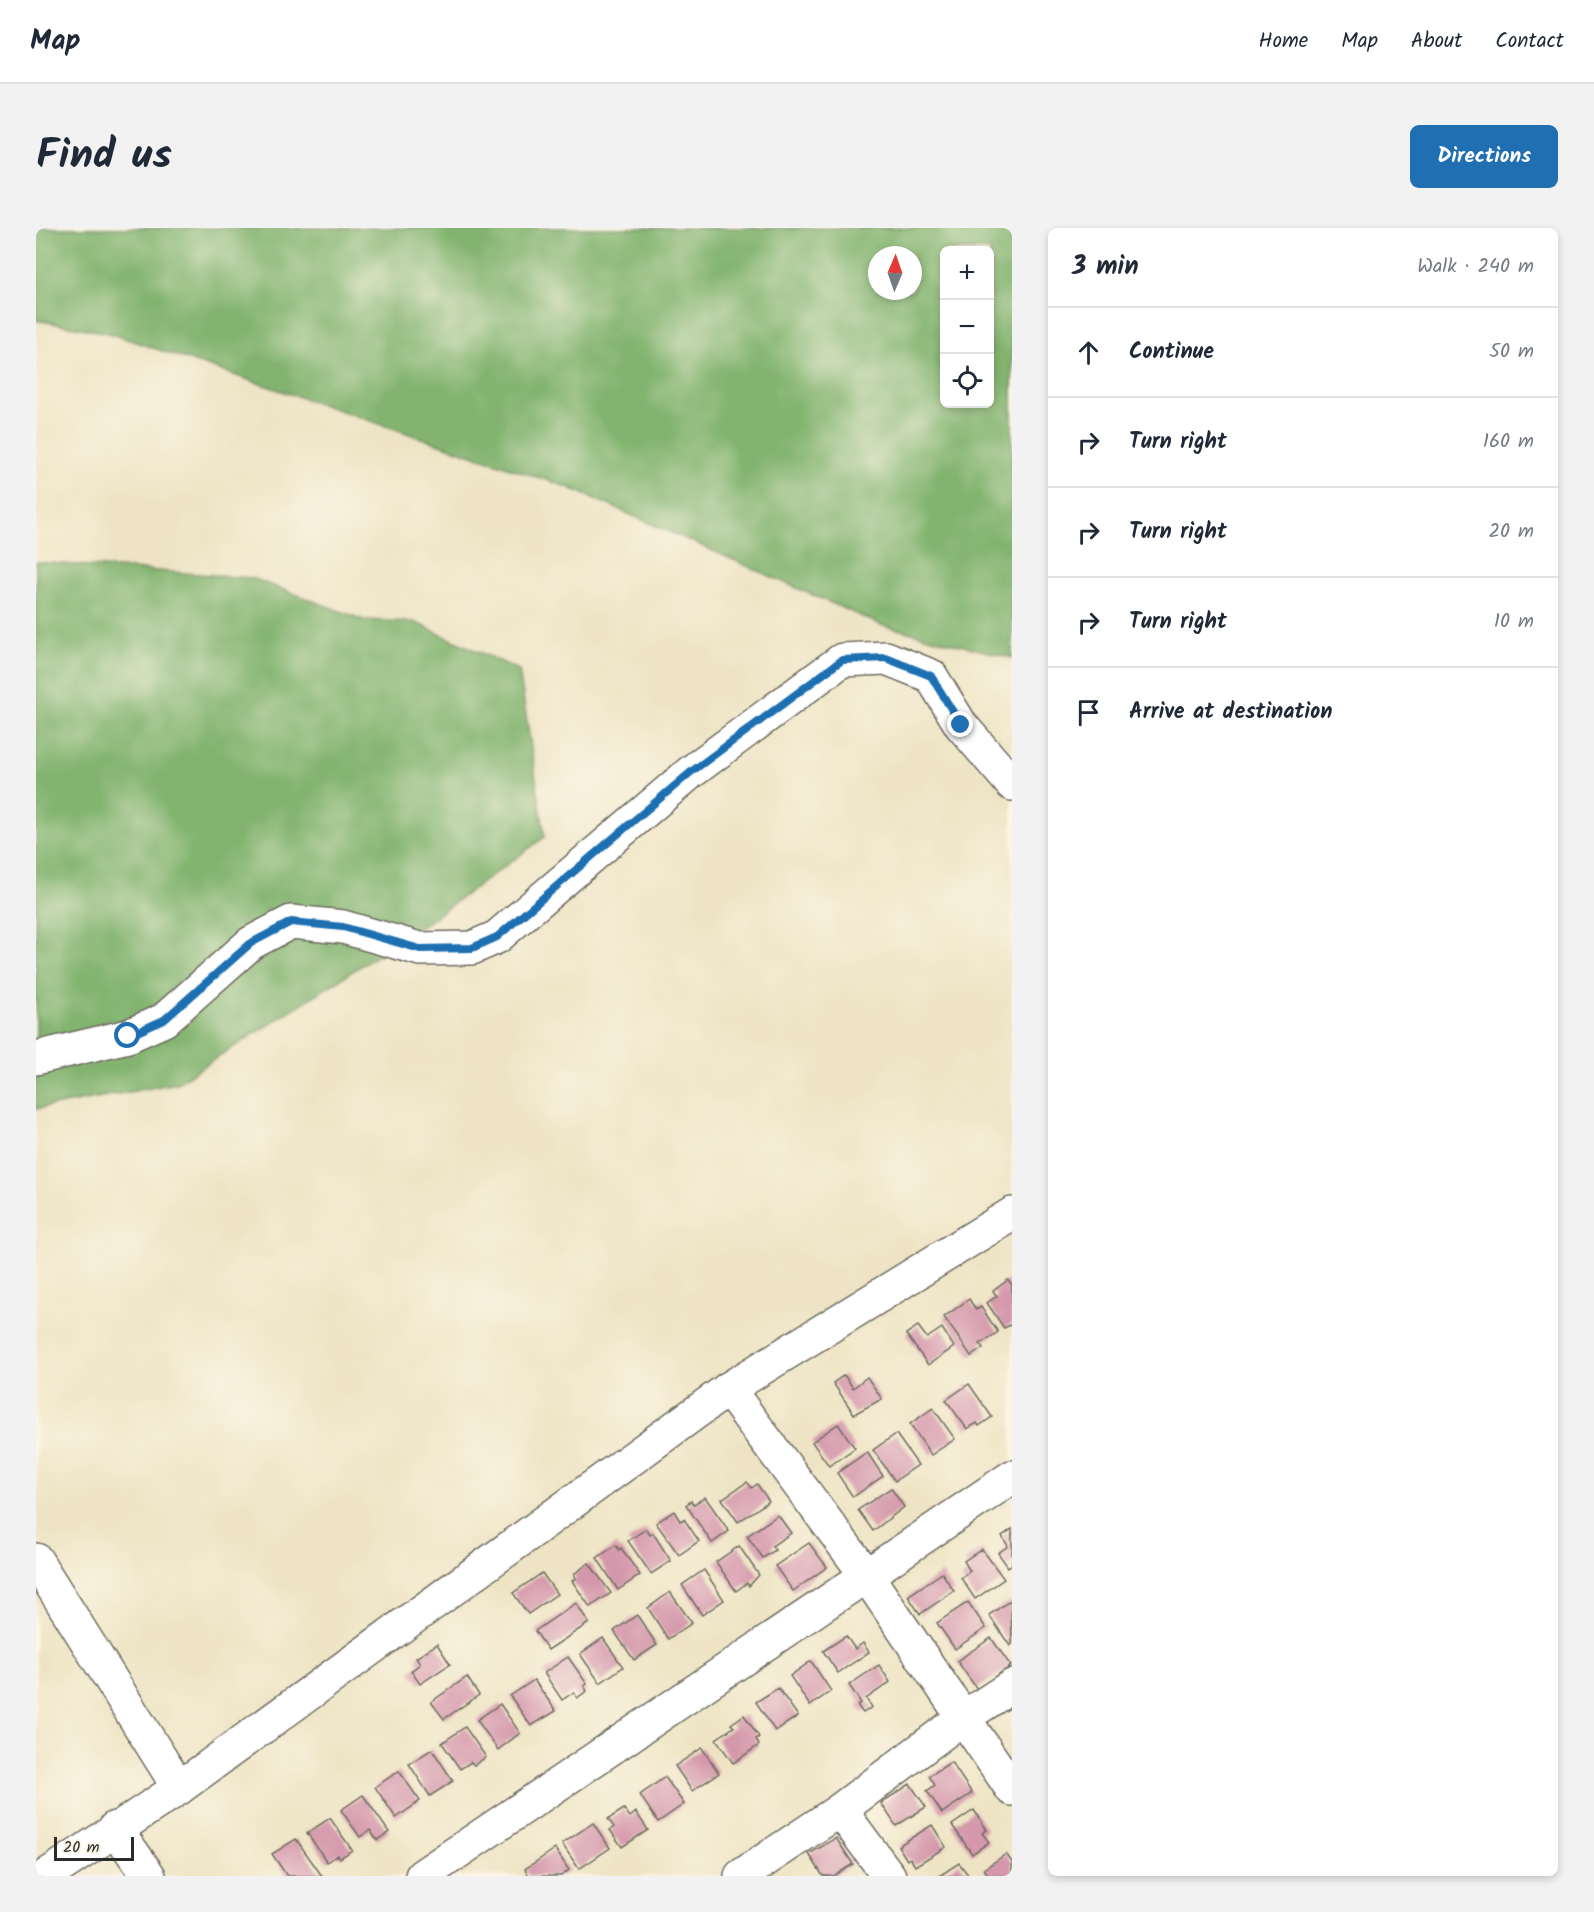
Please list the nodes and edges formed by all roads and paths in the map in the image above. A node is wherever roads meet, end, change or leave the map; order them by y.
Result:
1 (1012, 784) edge
2 (36, 1058) edge
3 (1012, 1214) edge
4 (728, 1389) junction
5 (1012, 1478) edge
6 (36, 1560) edge
7 (867, 1576) junction
8 (1012, 1686) edge
9 (964, 1717) junction
10 (179, 1788) junction
11 (1012, 1789) edge
12 (840, 1810) junction
13 (115, 1828) junction
14 (46, 1876) edge
15 (149, 1876) edge
16 (422, 1876) edge
17 (741, 1876) edge
18 (889, 1876) edge

1 - 2 street
3 - 4 street
4 - 7 street
4 - 10 street
5 - 7 street
6 - 10 street
7 - 9 street
7 - 16 street
8 - 9 street
9 - 11 street
9 - 12 street
10 - 13 street
12 - 17 street
12 - 18 street
13 - 14 street
13 - 15 street

